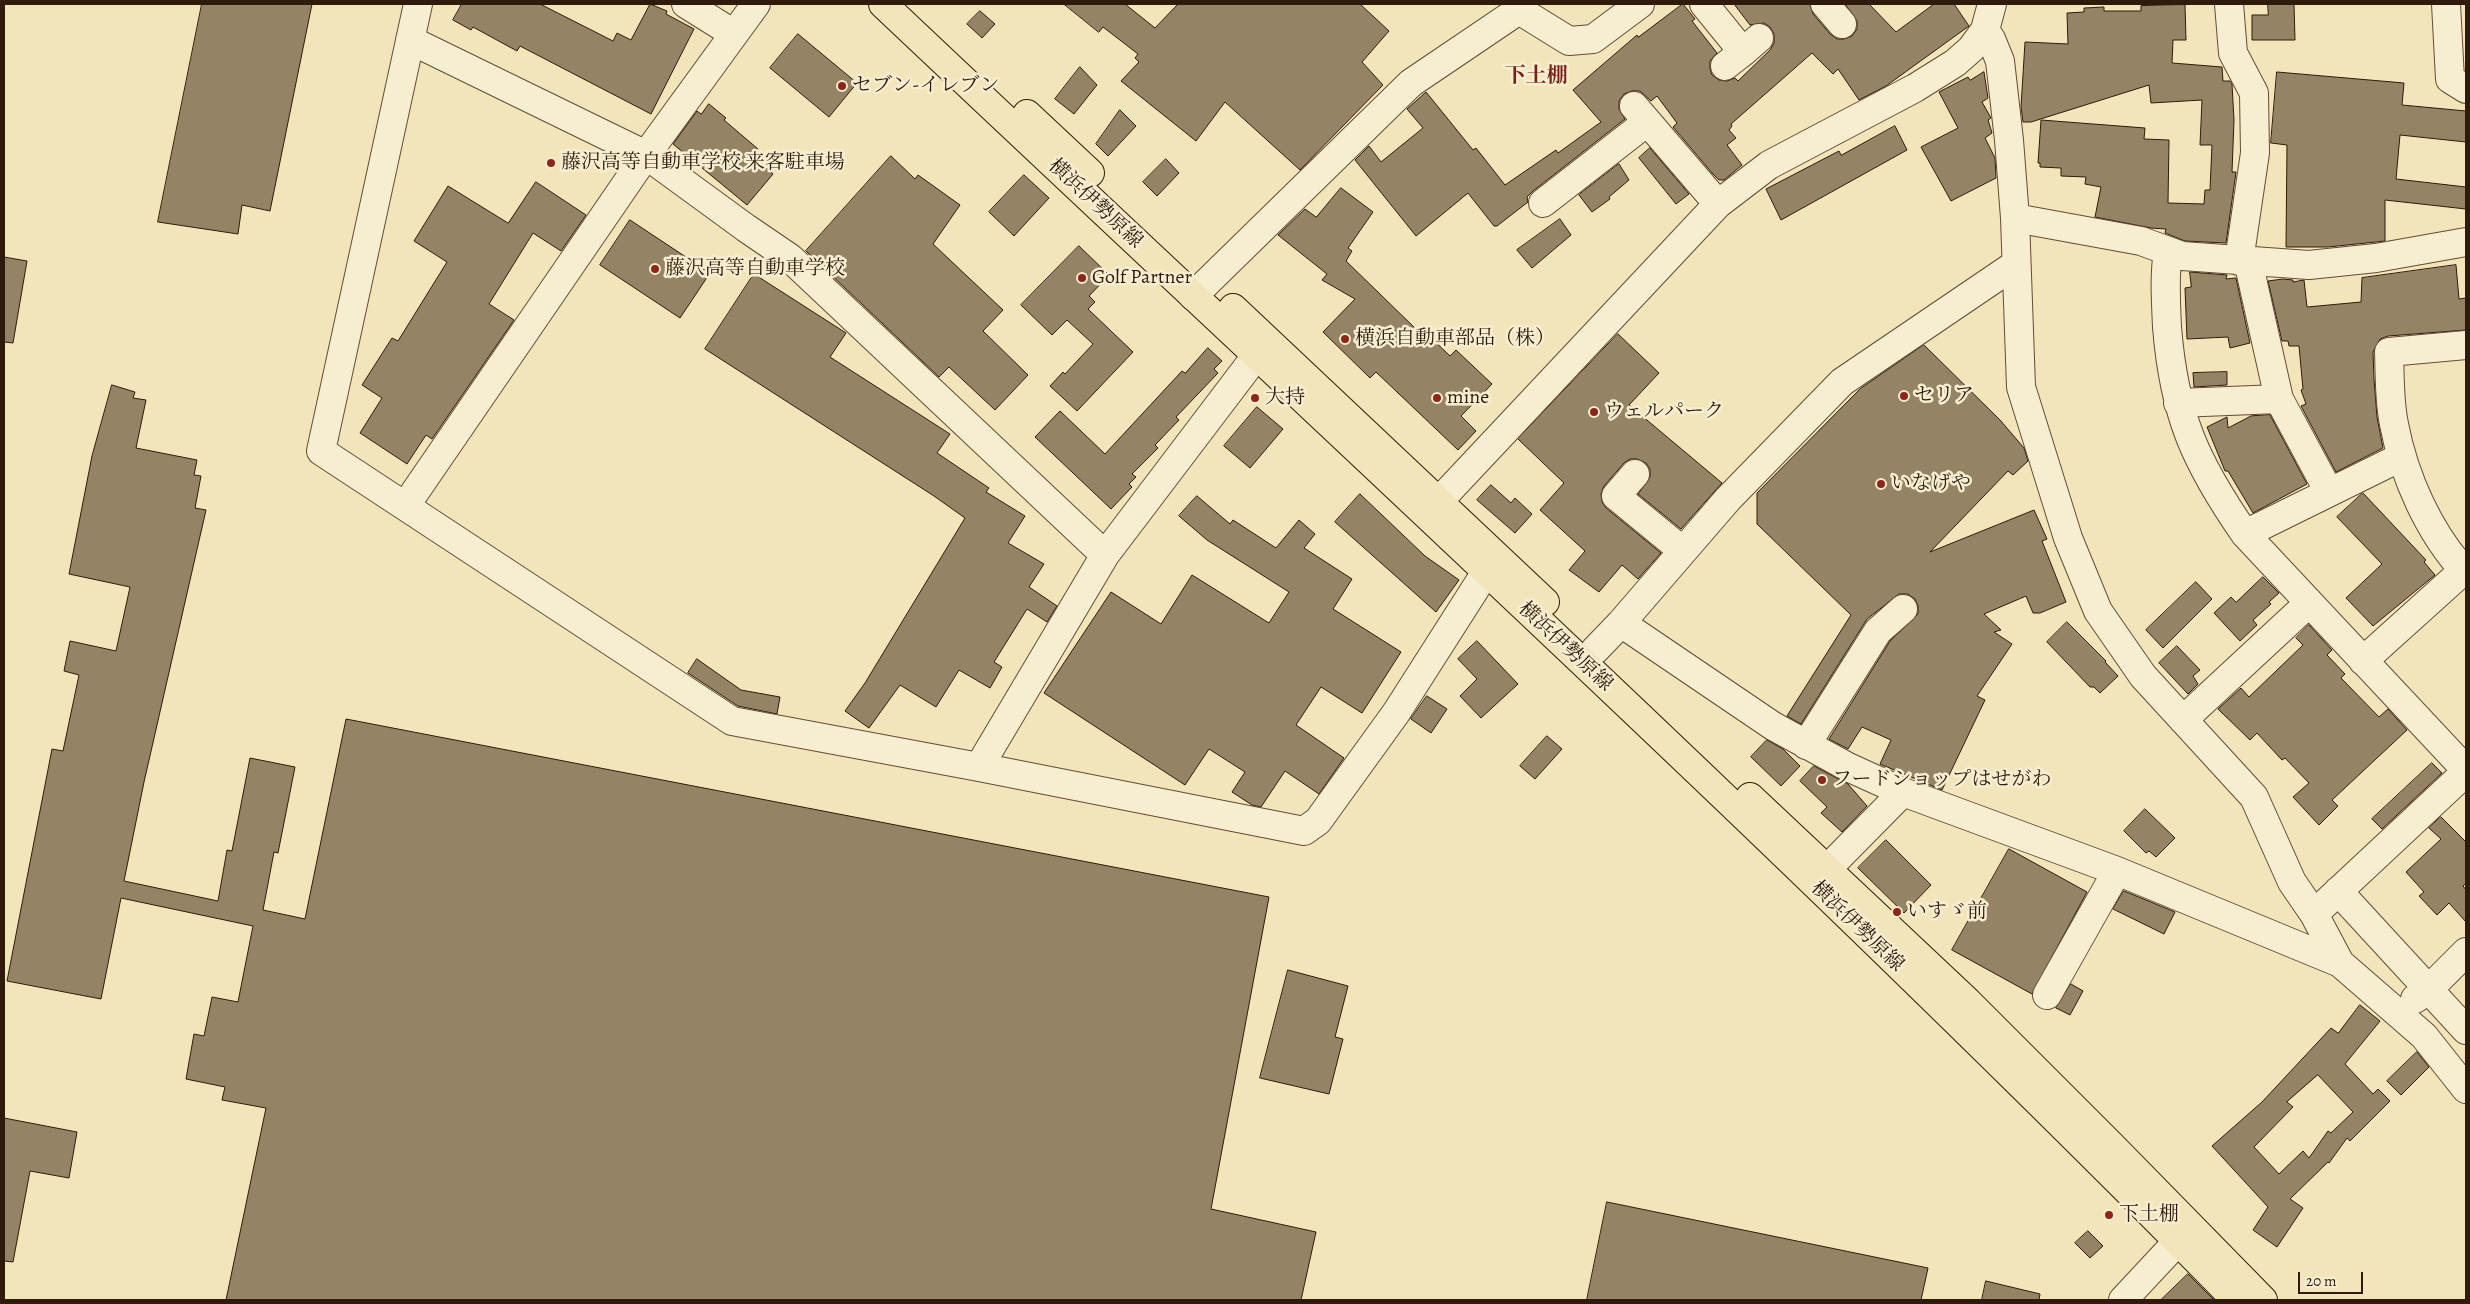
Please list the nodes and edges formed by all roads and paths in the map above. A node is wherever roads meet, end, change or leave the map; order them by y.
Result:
1 (418, 4) edge
2 (686, 4) edge
3 (756, 4) edge
4 (883, 4) edge
5 (911, 4) edge
6 (1640, 4) edge
7 (1704, 4) edge
8 (1992, 4) edge
9 (2229, 4) edge
10 (2446, 4) edge
11 (1985, 30) junction
12 (734, 34) junction
13 (410, 40) junction
14 (1742, 52) dead end
15 (2466, 89) edge
16 (646, 155) junction
17 (1543, 203) dead end
18 (1718, 204) junction
19 (2015, 218) junction
20 (2466, 242) edge
21 (2168, 251) junction
22 (2244, 261) junction
23 (2016, 264) junction
24 (1200, 290) junction
25 (2466, 345) edge
26 (1256, 356) junction
27 (2279, 399) junction
28 (2178, 403) junction
29 (2401, 457) junction
30 (1635, 474) dead end
31 (2329, 492) junction
32 (1439, 501) junction
33 (406, 505) junction
34 (2245, 534) junction
35 (1683, 551) junction
36 (1105, 555) junction
37 (2465, 571) edge
38 (1486, 572) junction
39 (2309, 603) junction
40 (1903, 609) dead end
41 (1621, 623) junction
42 (1595, 650) junction
43 (2363, 661) junction
44 (2183, 720) junction
45 (1806, 746) junction
46 (979, 767) junction
47 (2466, 771) edge
48 (1903, 792) junction
49 (1827, 869) junction
50 (2117, 871) junction
51 (2338, 891) junction
52 (2314, 914) junction
53 (2466, 952) edge
54 (2340, 963) junction
55 (2429, 989) junction
56 (2047, 995) dead end
57 (2398, 1011) junction
58 (2466, 1030) edge
59 (2466, 1089) edge
60 (2178, 1241) junction
61 (2123, 1300) edge
62 (2236, 1300) edge
63 (2263, 1300) edge

1 - 13 street
2 - 12 street
3 - 12 street
4 - 24 main road, 横浜伊勢原線
5 - 24 main road, 横浜伊勢原線
6 - 24 street
7 - 14 street
8 - 11 street
9 - 22 street
10 - 15 street
11 - 18 street
11 - 19 street
12 - 16 street
13 - 16 street
13 - 33 street
16 - 33 street
16 - 36 street
17 - 18 street
18 - 32 street
19 - 21 street
19 - 23 street
20 - 22 street
21 - 22 street
21 - 28 street
22 - 27 street
23 - 35 street
23 - 44 street
24 - 26 main road, 横浜伊勢原線
24 - 32 main road, 横浜伊勢原線
25 - 29 street
26 - 36 street
26 - 38 main road, 横浜伊勢原線
27 - 28 street
27 - 31 street
28 - 34 street
29 - 31 street
29 - 37 street
30 - 35 street
31 - 34 street
32 - 42 main road, 横浜伊勢原線
33 - 46 street
34 - 39 street
35 - 41 street
36 - 46 street
37 - 43 street
38 - 46 street
38 - 60 main road, 横浜伊勢原線
39 - 43 street
39 - 44 street
40 - 45 street
41 - 42 street
41 - 45 street
42 - 49 main road, 横浜伊勢原線
43 - 47 street
44 - 52 street
45 - 48 street
47 - 51 street
48 - 49 street
48 - 50 street
49 - 63 main road, 横浜伊勢原線
50 - 54 street
50 - 56 street
51 - 52 street
51 - 55 street
52 - 54 street
53 - 55 street
54 - 57 street
55 - 57 street
55 - 58 street
57 - 59 street
60 - 61 street
60 - 62 main road, 横浜伊勢原線

